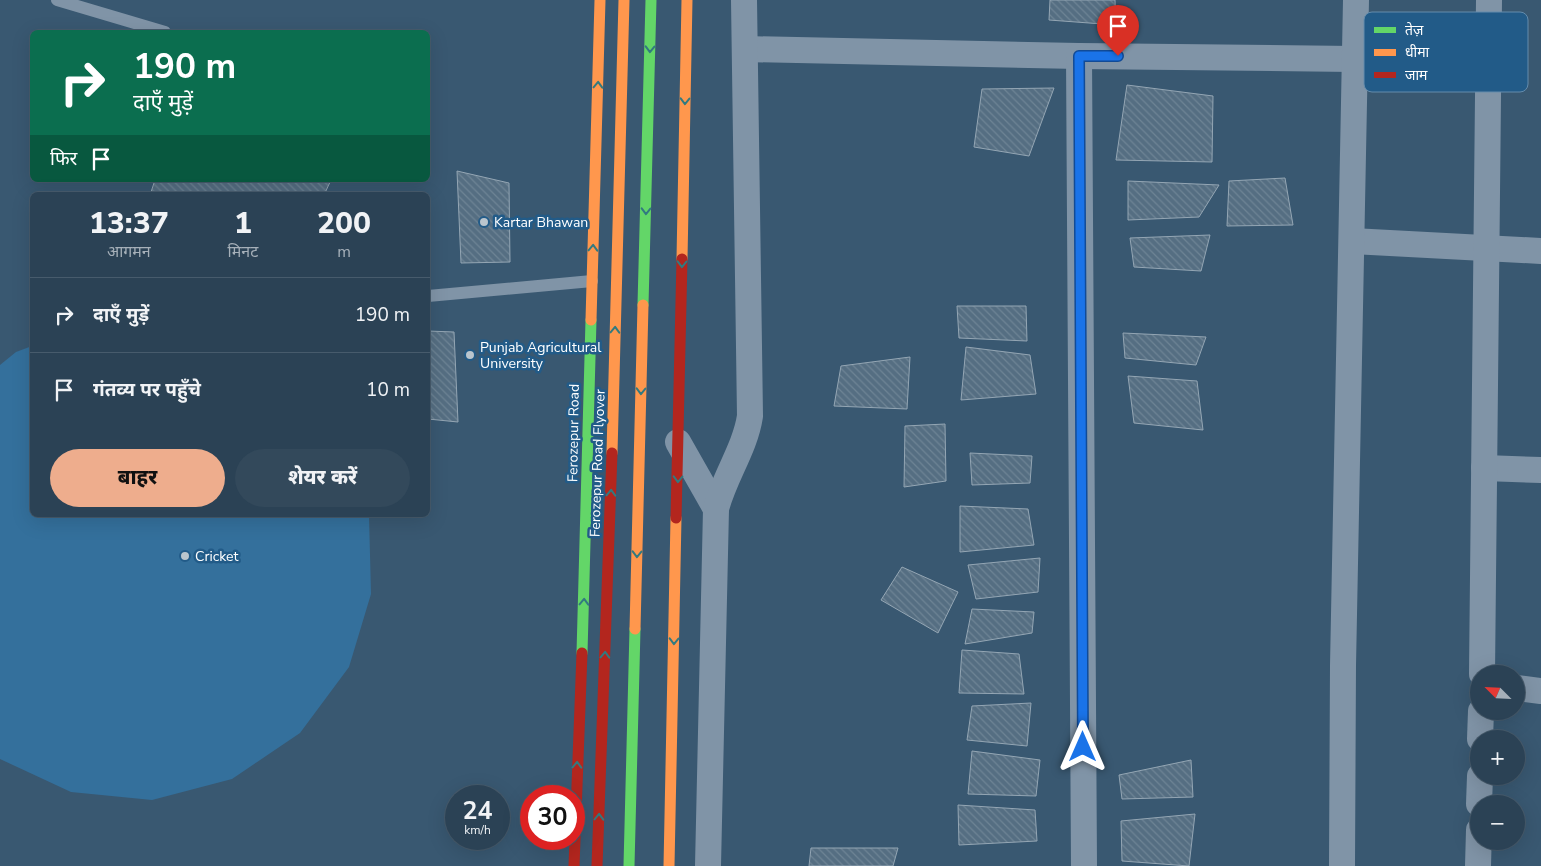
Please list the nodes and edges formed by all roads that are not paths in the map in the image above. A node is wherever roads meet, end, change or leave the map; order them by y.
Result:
1 (57, 0) edge
2 (600, 0) edge
3 (624, 0) edge
4 (651, 0) edge
5 (686, 0) edge
6 (744, 0) edge
7 (1356, 0) edge
8 (158, 30) edge
9 (745, 49) junction
10 (1079, 56) junction
11 (1354, 59) junction
12 (1488, 92) edge
13 (1352, 241) junction
14 (1486, 248) junction
15 (1541, 251) edge
16 (592, 281) junction
17 (430, 296) edge
18 (678, 442) junction
19 (1484, 468) junction
20 (1541, 470) edge
21 (716, 509) junction
22 (1482, 665) edge
23 (1525, 689) edge
24 (1541, 691) edge
25 (1478, 850) edge
26 (574, 866) edge
27 (597, 866) edge
28 (629, 866) edge
29 (669, 866) edge
30 (708, 866) edge
31 (1084, 866) edge
32 (1342, 866) edge
33 (1478, 866) edge

1 - 8 lane
16 -> 2 main road, Ferozepur Road
27 -> 3 main road, Ferozepur Road Flyover
4 -> 28 main road
5 -> 18 main road
6 - 9 street
7 - 11 street
9 - 10 street
9 - 21 street
10 - 11 street
10 - 31 street
11 - 13 street
12 - 14 street
13 - 14 street
13 - 32 street
14 - 15 street
14 - 19 street
16 - 17 lane
26 -> 16 main road, Ferozepur Road
18 - 21 street
18 -> 29 main road
19 - 20 street
19 - 22 street
21 - 30 street
23 - 24 street
25 - 33 street

